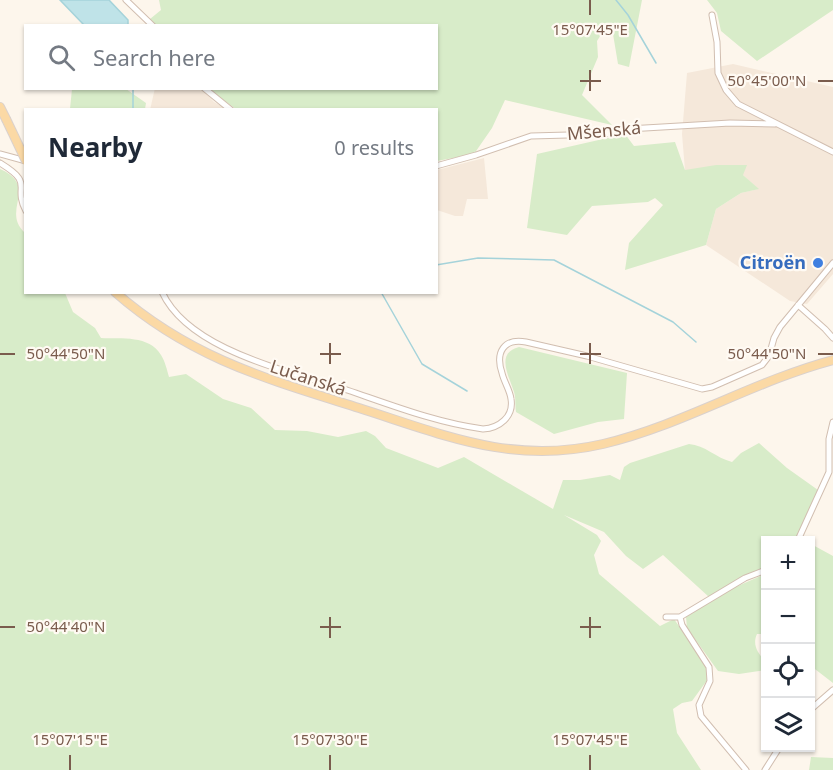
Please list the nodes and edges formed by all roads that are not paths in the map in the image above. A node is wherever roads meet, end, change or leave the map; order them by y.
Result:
1 (126, 0) edge
2 (712, 15) dead end
3 (151, 24) edge
4 (206, 90) edge
5 (0, 107) edge
6 (229, 108) edge
7 (775, 124) junction
8 (833, 152) edge
9 (0, 154) edge
10 (24, 157) edge
11 (24, 160) edge
12 (0, 163) edge
13 (438, 165) edge
14 (24, 206) edge
15 (833, 263) edge
16 (117, 294) edge
17 (163, 294) edge
18 (798, 305) junction
19 (833, 338) edge
20 (833, 360) edge
21 (833, 422) edge
22 (800, 536) edge
23 (761, 572) edge
24 (666, 617) dead end
25 (680, 617) junction
26 (833, 690) edge
27 (815, 706) edge
28 (776, 752) edge
29 (746, 770) edge
30 (765, 770) edge

1 - 3 street
2 - 7 street
4 - 6 street
5 - 10 main road, bridge
7 - 8 street
7 - 13 street, Mšenská
9 - 11 street
12 - 14 street
15 - 18 street
16 - 20 main road
17 - 18 street, Lučanská
18 - 19 street
21 - 22 street
23 - 25 street
24 - 25 street
25 - 29 street
26 - 27 street
28 - 30 street

